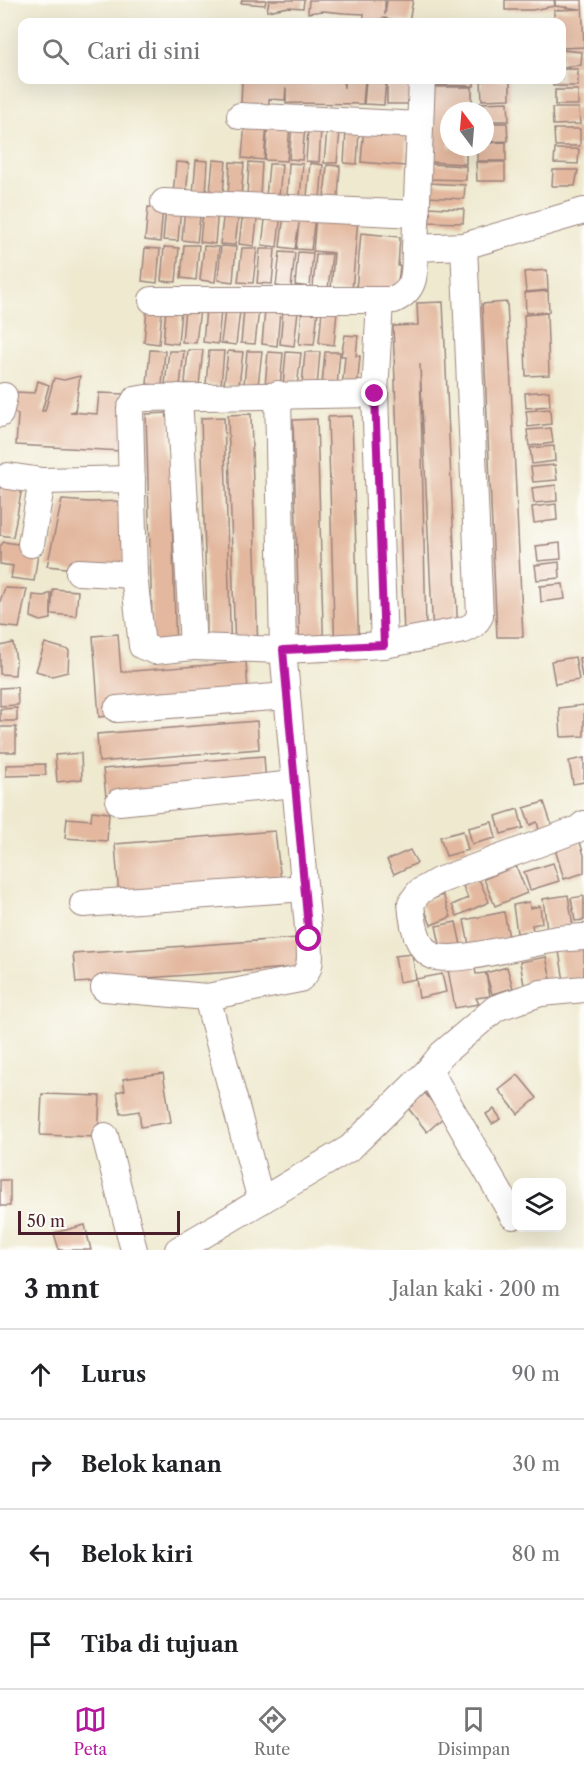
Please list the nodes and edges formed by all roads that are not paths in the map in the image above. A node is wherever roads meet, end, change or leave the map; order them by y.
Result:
1 (422, 84) edge
2 (240, 116) dead end
3 (420, 125) junction
4 (164, 202) dead end
5 (584, 211) edge
6 (417, 214) junction
7 (464, 246) junction
8 (415, 248) junction
9 (152, 300) dead end
10 (380, 300) junction
11 (278, 394) junction
12 (375, 394) junction
13 (179, 398) junction
14 (8, 476) dead end
15 (132, 479) junction
16 (42, 481) junction
17 (31, 544) dead end
18 (79, 572) dead end
19 (134, 575) junction
20 (384, 645) junction
21 (193, 647) junction
22 (283, 650) junction
23 (287, 696) junction
24 (117, 709) dead end
25 (294, 784) junction
26 (119, 802) dead end
27 (584, 824) edge
28 (304, 888) junction
29 (83, 904) dead end
30 (584, 937) edge
31 (104, 988) dead end
32 (584, 989) edge
33 (207, 997) junction
34 (429, 1070) junction
35 (105, 1136) dead end
36 (261, 1202) junction
37 (512, 1214) edge
38 (134, 1250) edge
39 (178, 1250) edge

1 - 3 street
2 - 3 street
3 - 6 street
4 - 6 street
5 - 7 street
6 - 8 street
7 - 8 street
7 - 20 street
8 - 10 street
9 - 10 street
10 - 12 street
11 - 12 street
11 - 13 street
11 - 22 street
12 - 20 street
13 - 15 street
13 - 21 street
14 - 16 street
15 - 16 street
15 - 19 street
16 - 17 street
18 - 19 street
19 - 21 street
20 - 22 street
21 - 22 street
22 - 23 street
23 - 24 street
23 - 25 street
25 - 26 street
25 - 28 street
27 - 30 street
28 - 29 street
28 - 33 street
31 - 33 street
32 - 34 street
33 - 36 street
34 - 36 street
34 - 37 street
35 - 38 street
36 - 39 street

